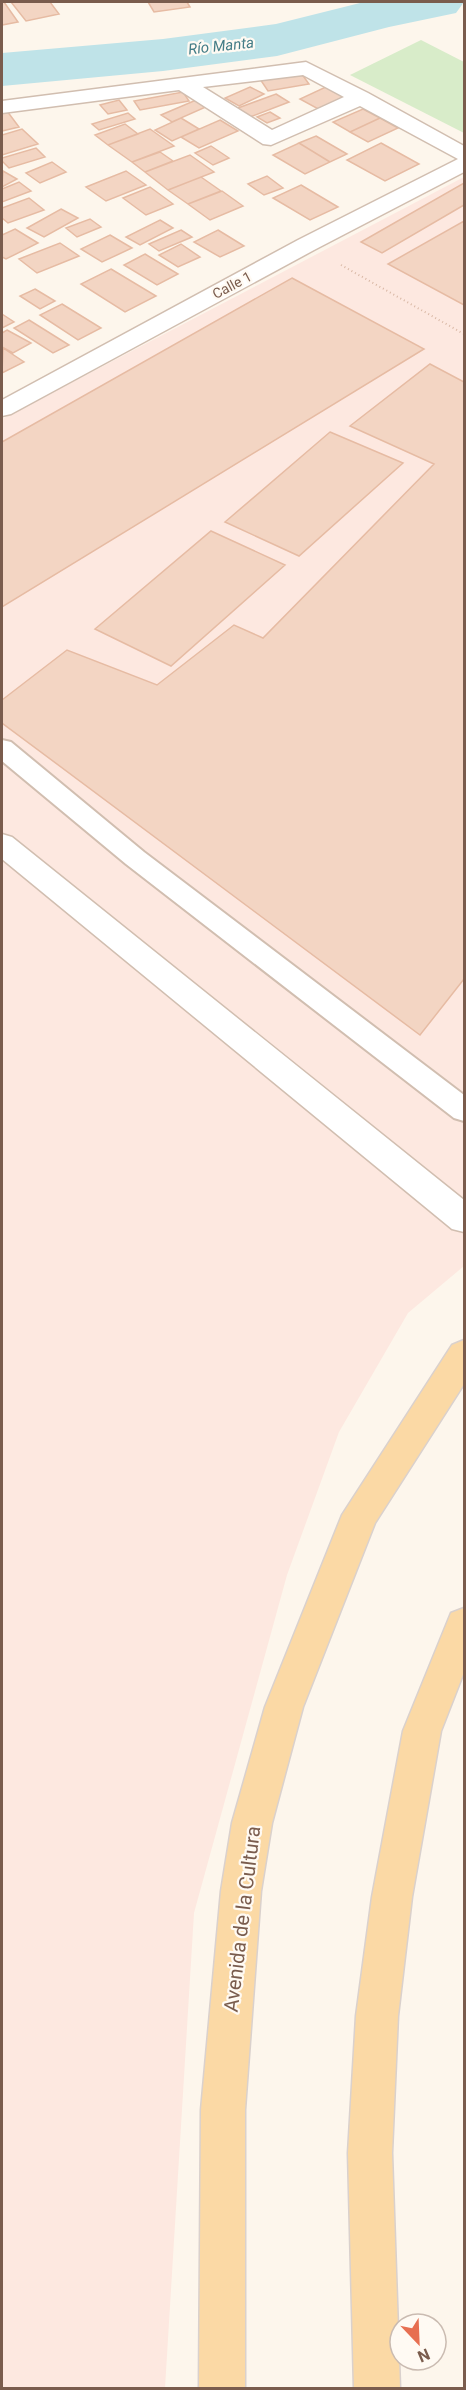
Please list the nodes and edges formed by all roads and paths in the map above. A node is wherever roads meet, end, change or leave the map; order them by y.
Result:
1 (184, 85) junction
2 (362, 97) junction
3 (2, 107) edge
4 (465, 154) edge
5 (465, 164) edge
6 (306, 245) junction
7 (465, 334) edge
8 (2, 410) edge
9 (2, 747) edge
10 (2, 844) edge
11 (465, 1110) edge
12 (465, 1219) edge
13 (465, 1355) edge
14 (465, 1625) edge
15 (222, 2388) edge
16 (377, 2388) edge

1 - 2 street
1 - 2 street
1 - 3 street
2 - 4 street
5 - 6 street, Calle 1
6 - 7 path
6 - 8 street, Calle 1
9 - 11 lane
10 - 12 street
13 - 15 main road, Avenida de la Cultura
14 - 16 main road

